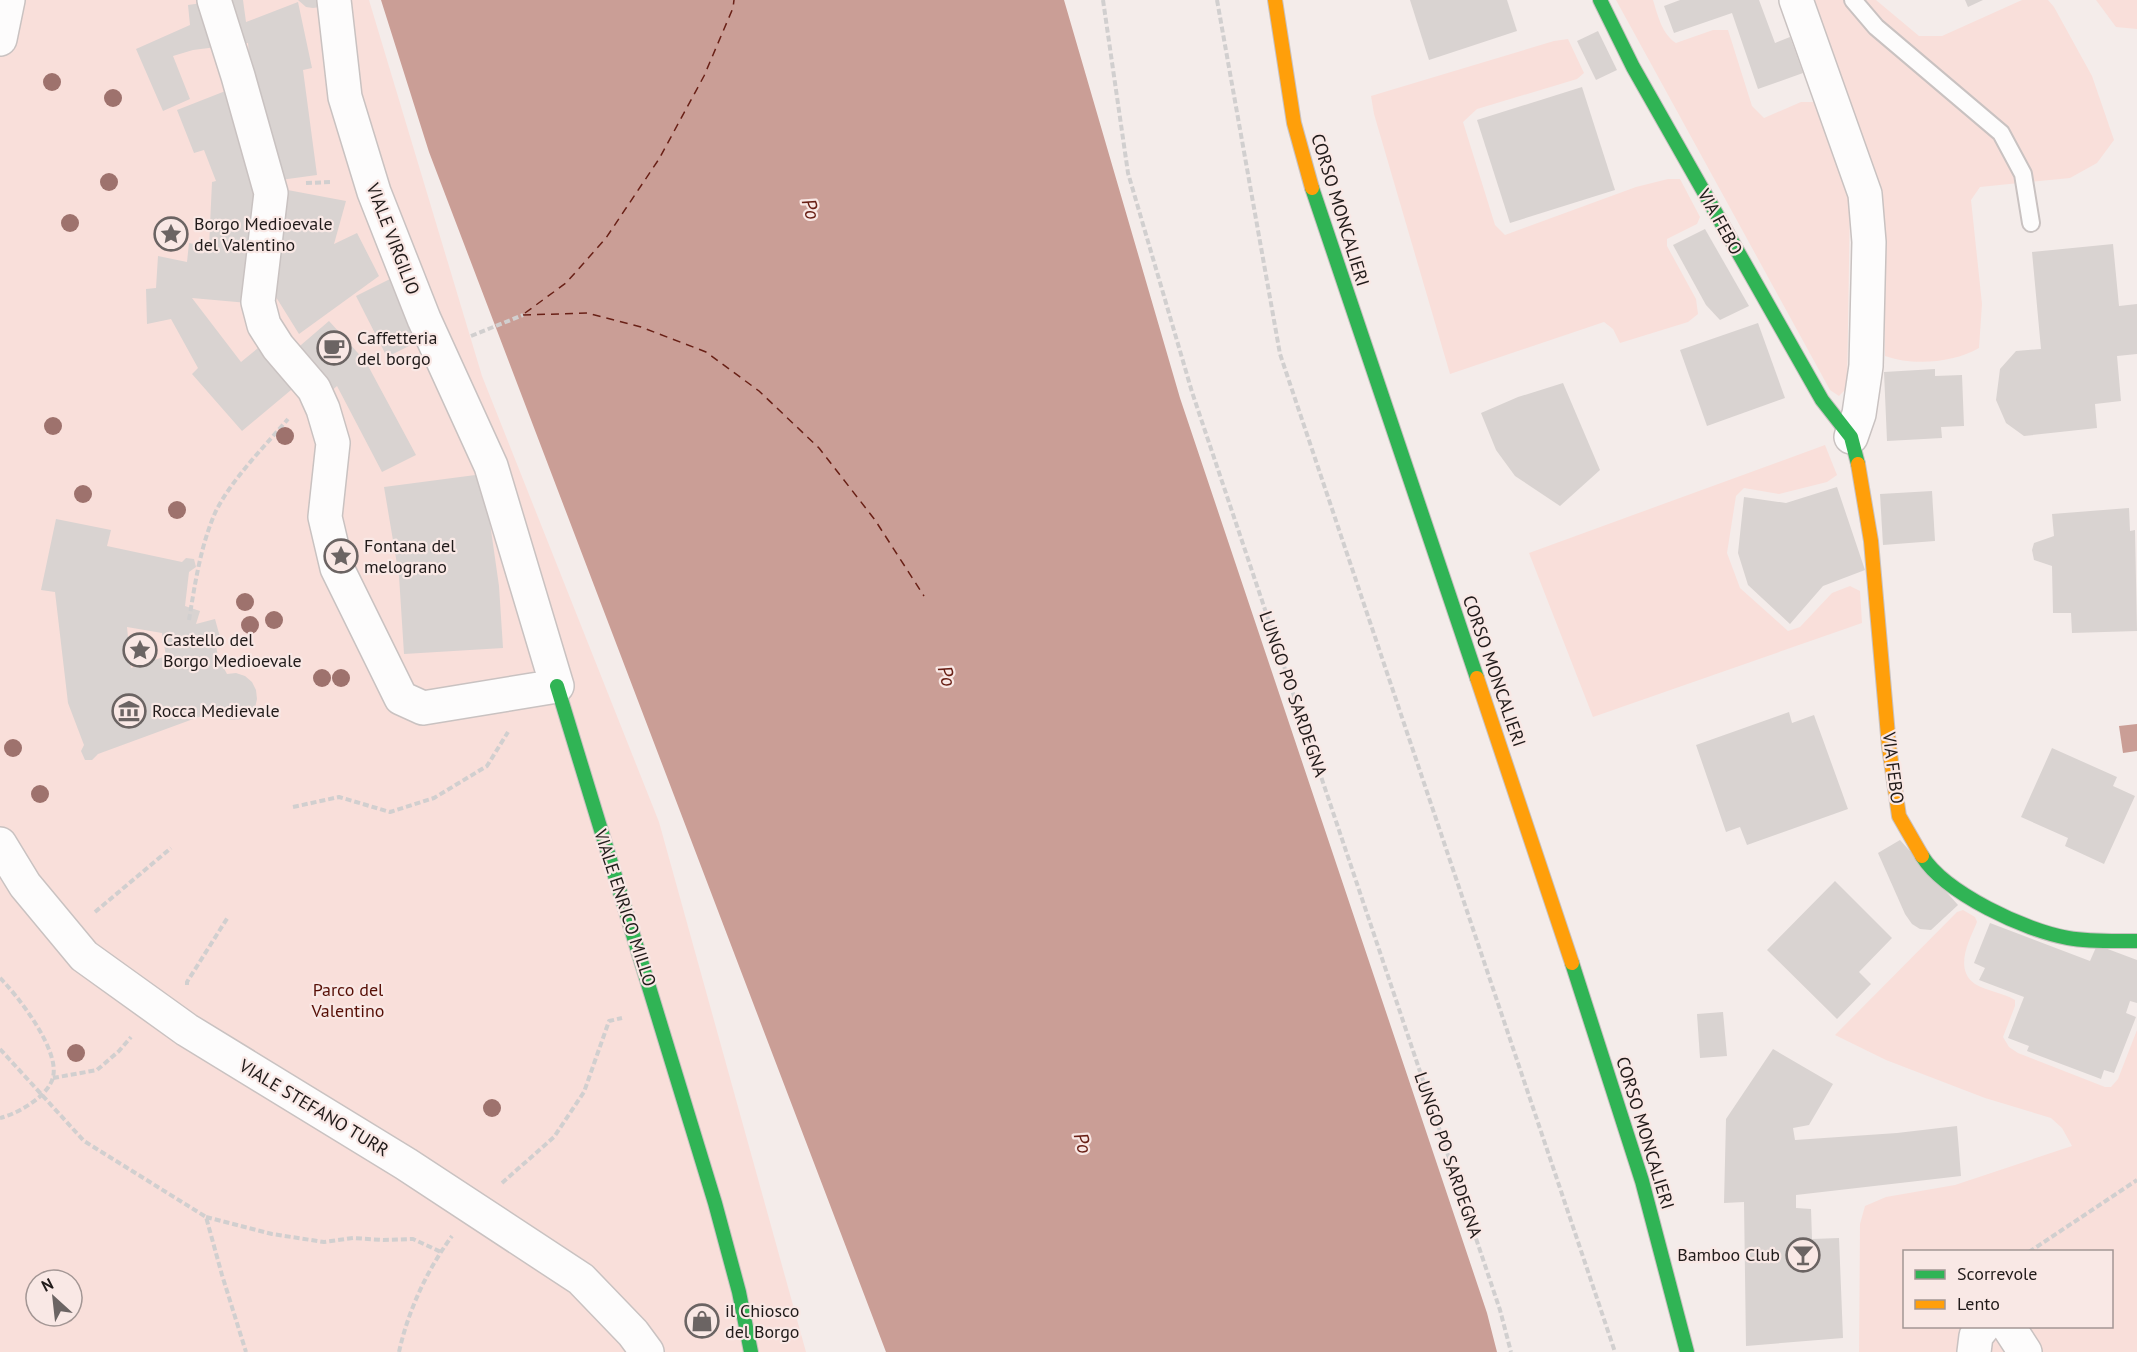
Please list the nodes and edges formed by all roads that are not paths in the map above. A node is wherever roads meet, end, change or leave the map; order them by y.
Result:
1 (8, 0) edge
2 (334, 0) edge
3 (1275, 0) edge
4 (1600, 0) edge
5 (1796, 0) edge
6 (1853, 0) edge
7 (214, 1) edge
8 (0, 39) edge
9 (2031, 223) dead end
10 (1851, 437) junction
11 (491, 466) joint
12 (557, 686) junction
13 (0, 844) edge
14 (2137, 941) edge
15 (1982, 1328) edge
16 (2009, 1328) edge
17 (647, 1352) edge
18 (752, 1352) edge
19 (1687, 1352) edge
20 (1974, 1352) edge
21 (2025, 1352) edge

1 - 8 street
2 - 11 street, VIALE VIRGILIO
3 - 19 street, CORSO MONCALIERI
4 - 10 street, VIA FEBO
5 - 10 street
6 - 9 lane
7 - 12 street
10 - 14 street, VIA FEBO
11 - 12 street, VIALE ENRICO MILLO
12 - 18 street, VIALE ENRICO MILLO
13 - 17 street, VIALE STEFANO TURR
15 - 20 street
16 - 21 street

